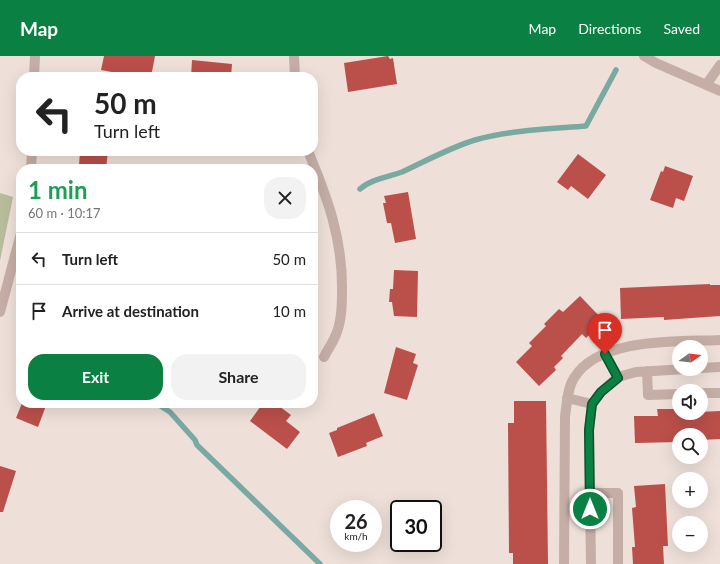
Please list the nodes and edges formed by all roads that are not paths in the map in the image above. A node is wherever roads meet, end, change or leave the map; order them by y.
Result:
1 (35, 56) edge
2 (294, 56) edge
3 (644, 56) edge
4 (720, 65) edge
5 (34, 72) edge
6 (295, 72) edge
7 (706, 85) junction
8 (720, 91) edge
9 (318, 178) edge
10 (16, 253) edge
11 (0, 312) edge
12 (720, 340) edge
13 (605, 354) junction
14 (324, 357) dead end
15 (720, 367) edge
16 (708, 368) edge
17 (672, 370) edge
18 (647, 371) junction
19 (618, 378) junction
20 (708, 393) edge
21 (720, 393) edge
22 (672, 394) edge
23 (567, 398) junction
24 (592, 404) junction
25 (590, 493) junction
26 (564, 564) edge
27 (591, 564) edge
28 (618, 564) edge

1 - 5 street
2 - 6 street
3 - 7 street
4 - 7 street
7 - 8 street
9 - 14 street
10 - 11 street
12 - 13 street
13 - 19 street
13 - 23 street
15 - 16 street
17 - 18 street
18 - 19 street
18 - 22 street
19 - 24 street
20 - 21 street
23 - 24 street
23 - 26 street
24 - 25 street
25 - 27 street
25 - 28 street

